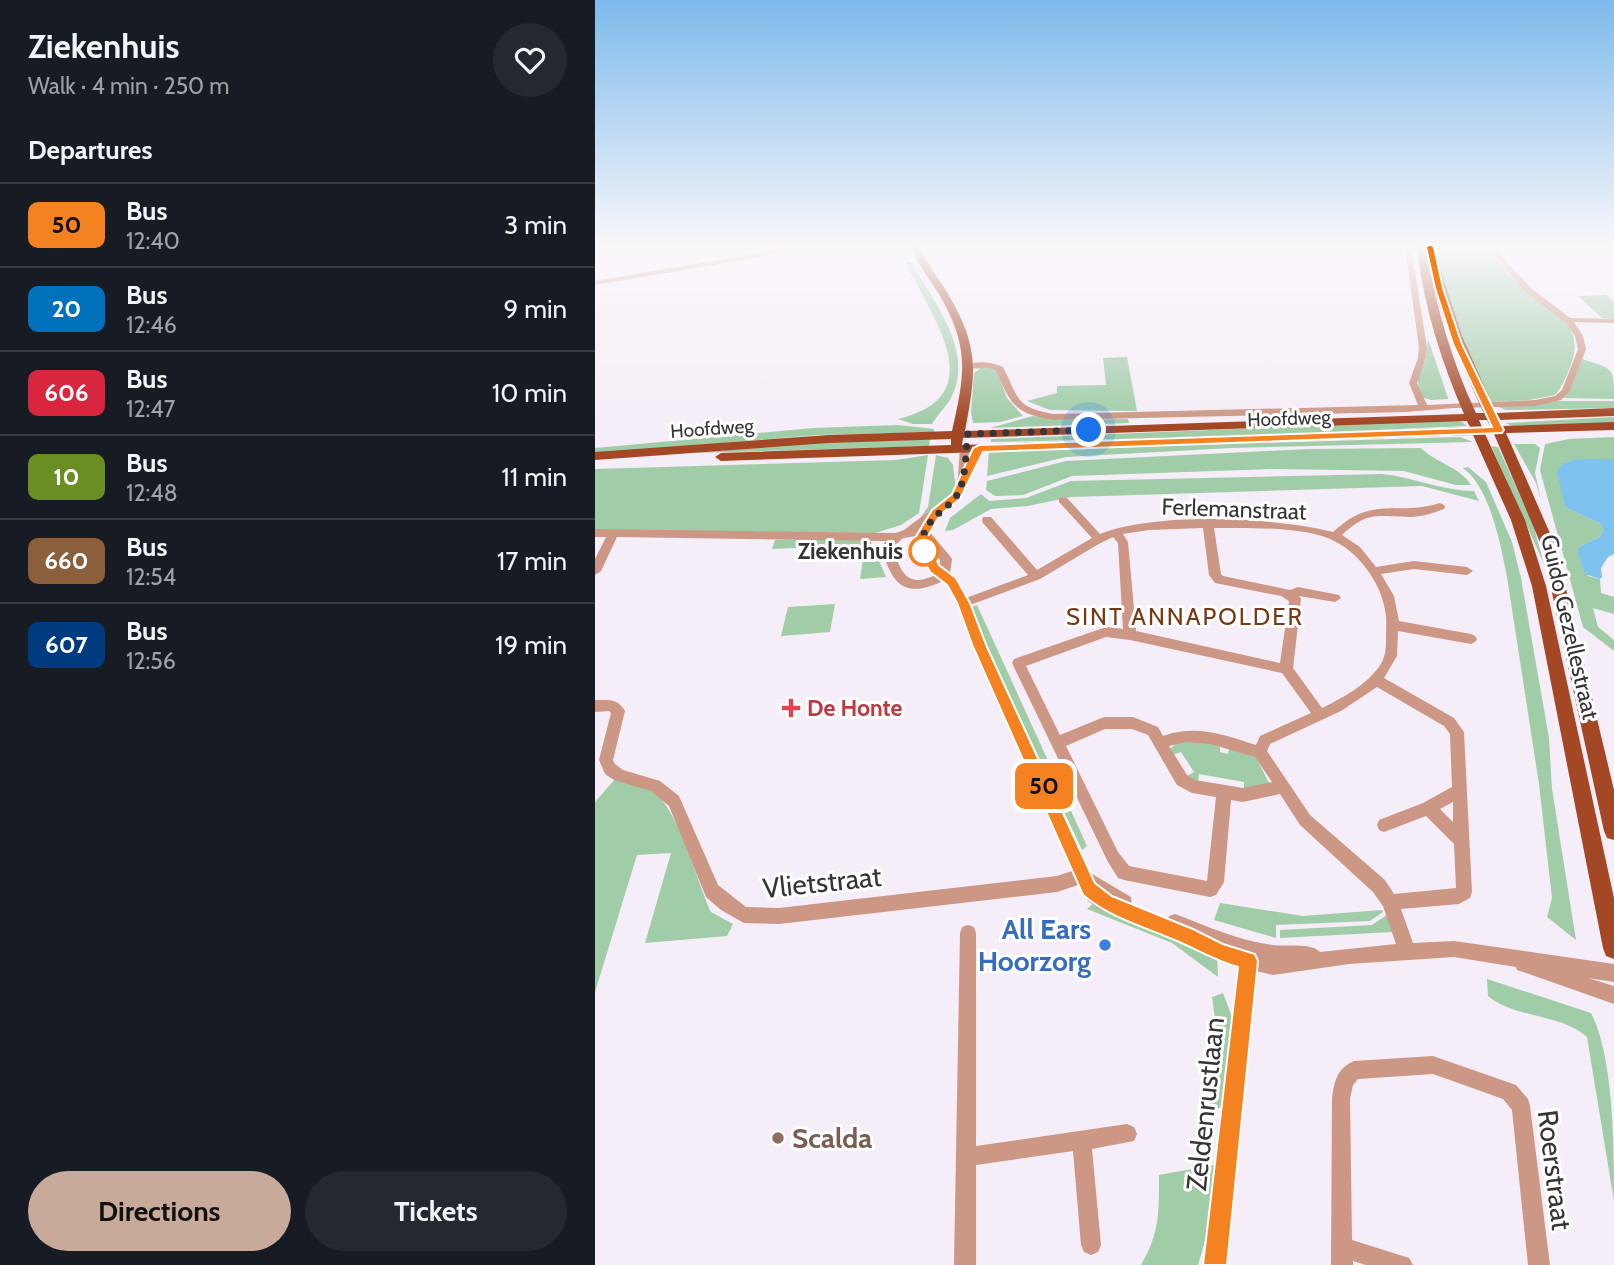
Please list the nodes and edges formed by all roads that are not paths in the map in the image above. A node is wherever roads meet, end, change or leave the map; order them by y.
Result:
1 (949, 306) edge
2 (1417, 306) edge
3 (1432, 306) edge
4 (1445, 306) edge
5 (1550, 306) edge
6 (1569, 320) junction
7 (1614, 321) edge
8 (969, 366) junction
9 (1486, 404) junction
10 (1423, 406) junction
11 (1468, 410) junction
12 (1614, 412) edge
13 (1491, 416) junction
14 (1614, 426) edge
15 (1499, 430) junction
16 (1477, 431) junction
17 (962, 434) junction
18 (966, 449) junction
19 (595, 456) edge
20 (595, 462) edge
21 (963, 477) junction
22 (1063, 500) dead end
23 (1440, 507) dead end
24 (936, 513) junction
25 (987, 520) dead end
26 (1208, 525) junction
27 (595, 533) edge
28 (613, 533) junction
29 (924, 533) junction
30 (1116, 533) junction
31 (862, 535) junction
32 (902, 535) junction
33 (1335, 536) junction
34 (1100, 540) junction
35 (887, 547) junction
36 (595, 570) edge
37 (1374, 571) junction
38 (1467, 571) dead end
39 (944, 575) junction
40 (1036, 576) junction
41 (928, 583) junction
42 (1291, 595) junction
43 (1335, 598) dead end
44 (962, 600) junction
45 (1393, 625) junction
46 (1130, 635) junction
47 (1471, 639) dead end
48 (1286, 669) junction
49 (1376, 680) junction
50 (595, 706) edge
51 (1319, 714) junction
52 (1057, 743) junction
53 (1161, 743) junction
54 (1260, 752) junction
55 (601, 760) edge
56 (1282, 786) junction
57 (1459, 791) junction
58 (1224, 792) junction
59 (1428, 808) junction
60 (1384, 825) dead end
61 (1614, 831) edge
62 (1462, 841) junction
63 (1081, 876) junction
64 (1389, 902) junction
65 (968, 933) dead end
66 (1614, 948) edge
67 (1407, 951) junction
68 (1493, 954) junction
69 (1249, 955) junction
70 (1614, 973) edge
71 (1614, 995) edge
72 (1127, 1134) dead end
73 (1082, 1141) junction
74 (966, 1157) junction
75 (1091, 1245) dead end
76 (1342, 1256) edge
77 (1392, 1264) edge
78 (965, 1265) edge
79 (1215, 1265) edge
80 (1539, 1265) edge

1 - 8 main road
2 - 10 street
3 - 11 main road, Guido Gezellestraat
4 - 9 main road, Guido Gezellestraat
5 - 6 street
6 - 7 street
6 - 9 street
8 - 10 street
8 - 17 main road
9 - 11 street
9 - 13 main road, Guido Gezellestraat
10 - 11 street
11 - 13 main road, Hoofdweg
11 - 16 main road, Guido Gezellestraat
11 - 17 main road, Hoofdweg
12 - 13 main road, Hoofdweg
13 - 15 main road, Guido Gezellestraat
14 - 15 main road, Hoofdweg
15 - 16 main road, Hoofdweg
15 - 61 main road, Guido Gezellestraat
16 - 18 main road, Hoofdweg
16 - 66 main road, Guido Gezellestraat
17 - 18 main road
17 - 19 main road, Hoofdweg
18 - 20 main road, Hoofdweg
18 - 21 street
18 - 21 street
21 - 24 street
22 - 34 street
23 - 33 street
24 - 29 street
24 - 32 street
25 - 40 street
26 - 30 street, Ferlemanstraat
26 - 33 street, Ferlemanstraat
26 - 42 street
27 - 28 street
28 - 31 street
28 - 36 street
29 - 32 street
29 - 39 street
30 - 34 street, Ferlemanstraat
30 - 46 street
31 - 32 street
31 - 35 street
32 - 35 street
33 - 37 street, Ferlemanstraat
34 - 40 street, Ferlemanstraat
35 - 41 street
37 - 38 street
37 - 45 street, Ferlemanstraat
39 - 41 street
39 - 44 street
40 - 44 street, Ferlemanstraat
41 - 44 street
42 - 43 street
42 - 48 street
44 - 63 street
45 - 47 street
45 - 49 street, Ferlemanstraat
46 - 48 street
46 - 52 street
48 - 51 street
49 - 51 street, Ferlemanstraat
49 - 57 street
50 - 55 street, Vlietstraat
51 - 54 street, Ferlemanstraat
52 - 53 street
52 - 58 street
53 - 54 street
53 - 58 street
54 - 56 street
55 - 63 street, Vlietstraat
56 - 58 street
56 - 64 street
57 - 59 street
57 - 62 street
59 - 60 street
59 - 62 street
62 - 64 street
63 - 69 street
64 - 67 street
65 - 74 street
67 - 68 street
67 - 69 street
68 - 70 street
68 - 71 street
69 - 79 street, Zeldenrustlaan
72 - 73 street
73 - 74 street
73 - 75 street
74 - 78 street
76 - 77 street, Roerstraat
76 - 80 street, Roerstraat

